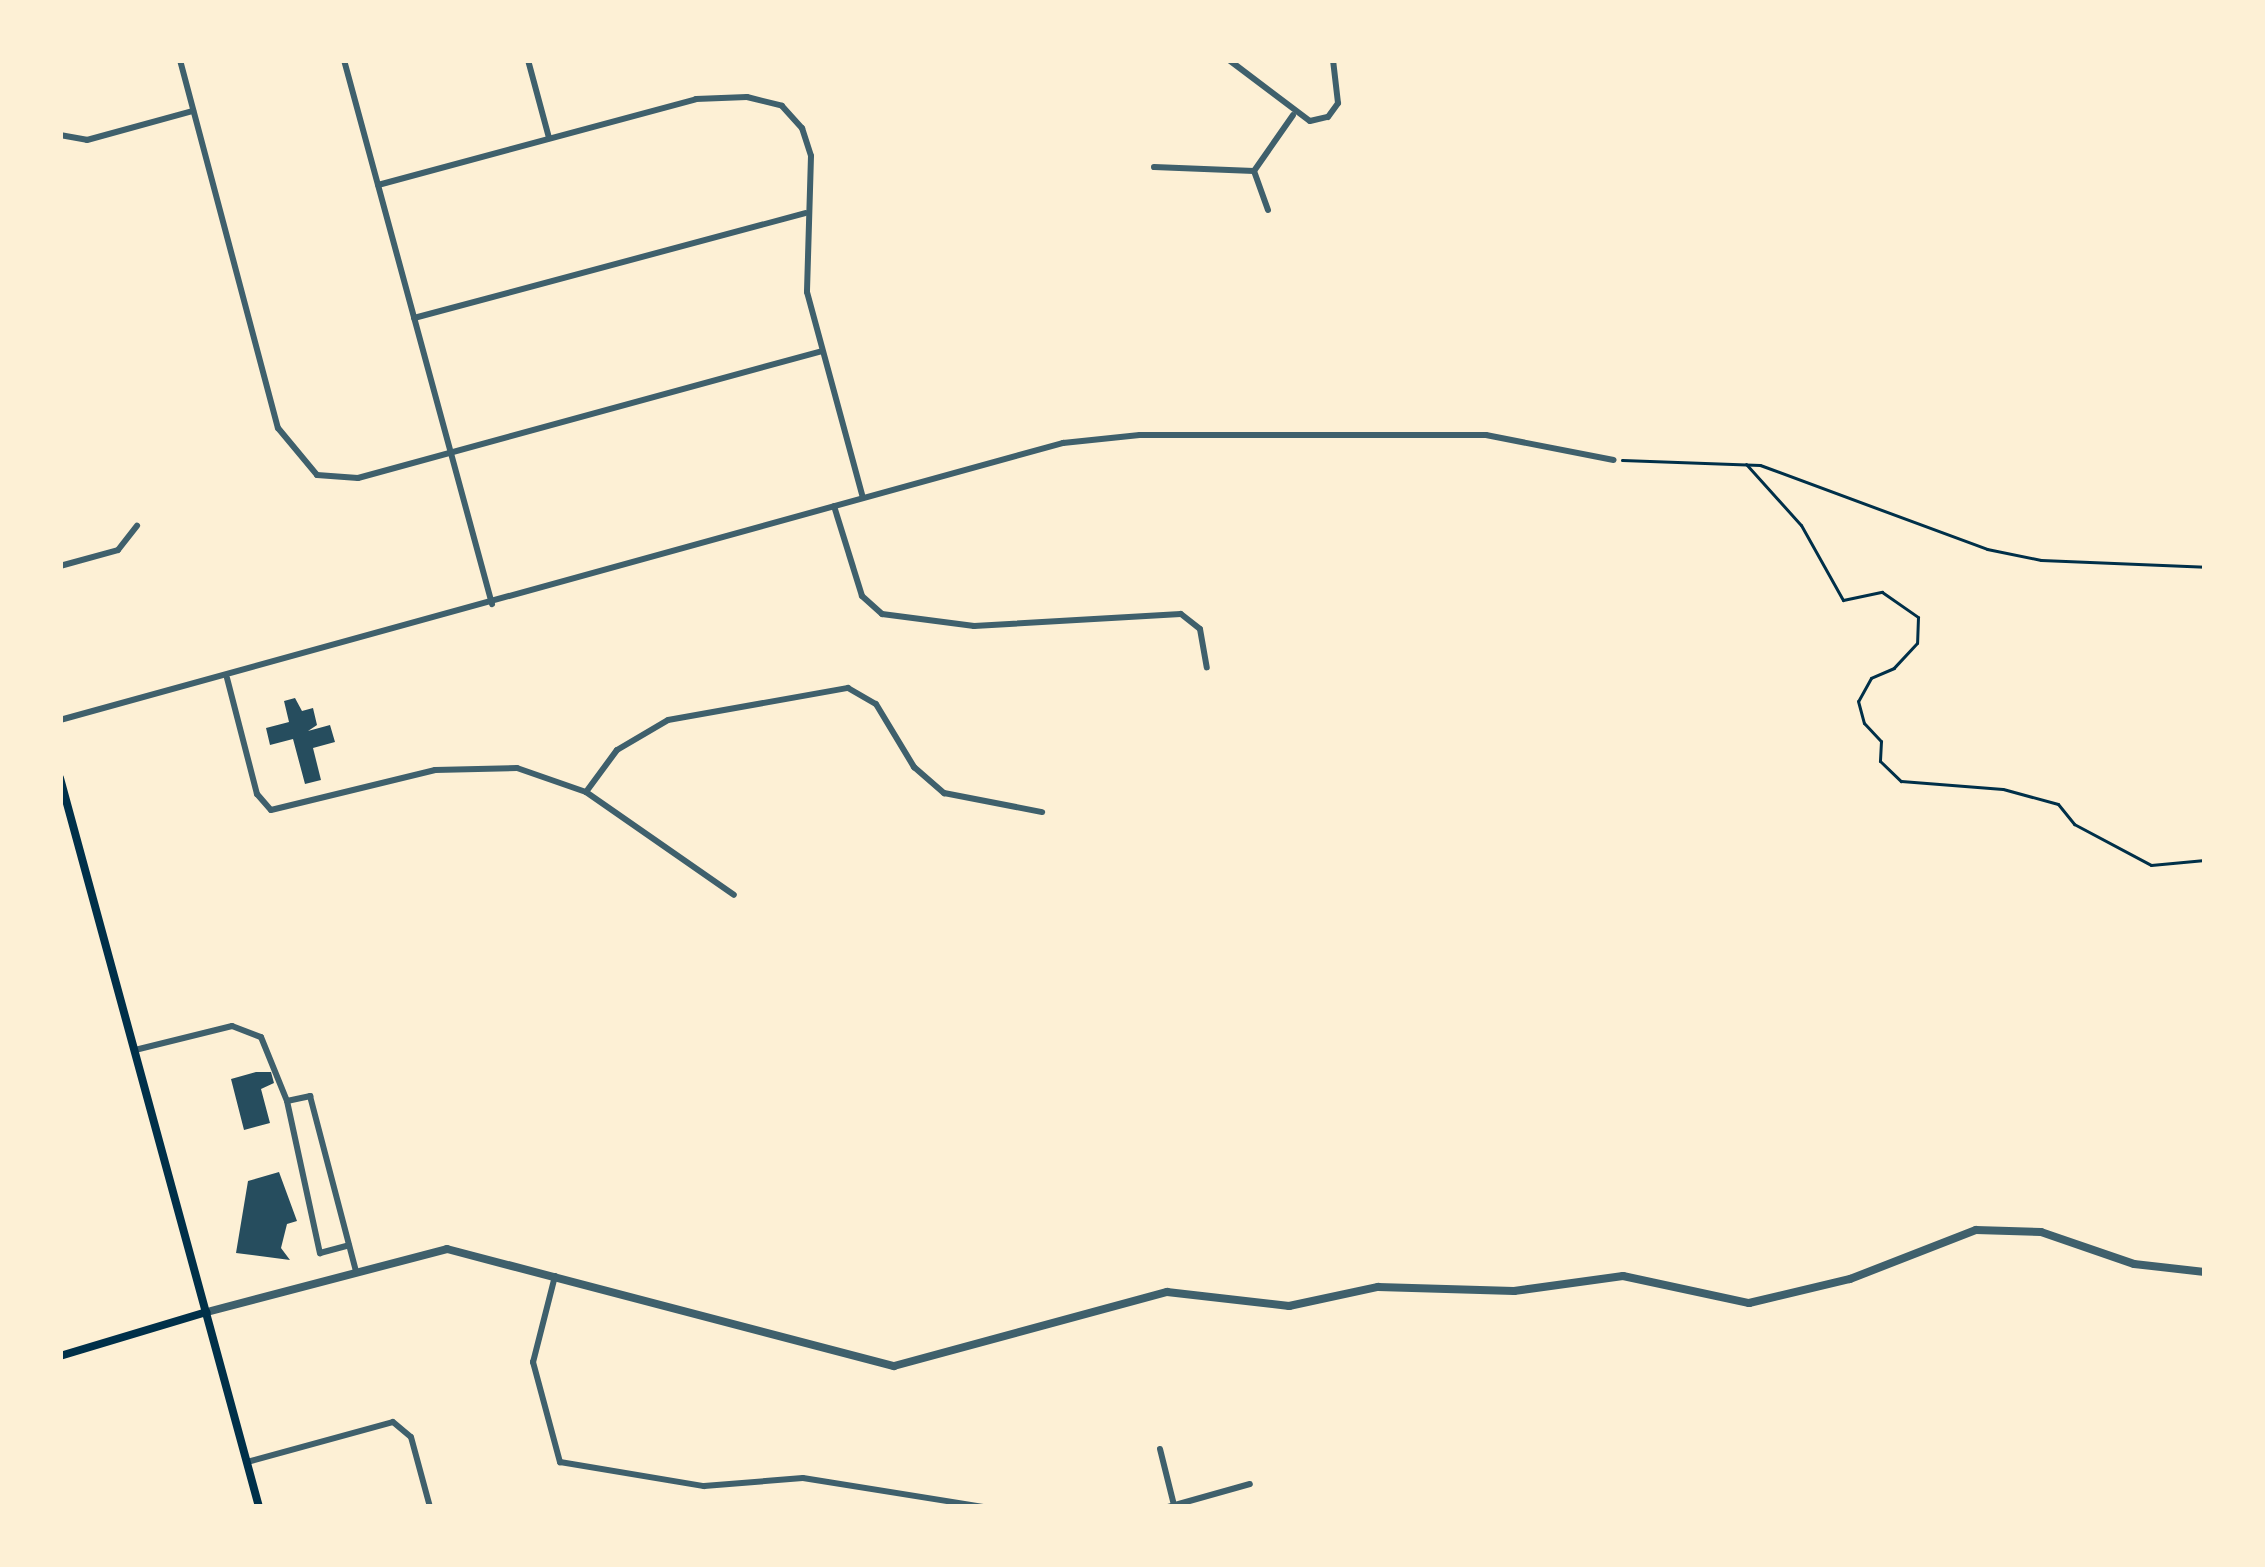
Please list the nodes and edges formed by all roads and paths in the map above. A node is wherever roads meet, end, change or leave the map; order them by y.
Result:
1 (180, 60) edge
2 (344, 60) edge
3 (528, 60) edge
4 (1229, 60) edge
5 (1333, 60) edge
6 (193, 111) junction
7 (1293, 115) junction
8 (60, 135) edge
9 (550, 139) junction
10 (1154, 167) dead end
11 (1254, 171) junction
12 (378, 185) junction
13 (1268, 210) dead end
14 (806, 213) junction
15 (414, 318) junction
16 (822, 351) junction
17 (450, 451) junction
18 (1614, 460) joint
19 (1746, 464) junction
20 (863, 498) junction
21 (834, 506) junction
22 (137, 526) dead end
23 (60, 566) edge
24 (2205, 567) edge
25 (492, 604) junction
26 (1207, 667) dead end
27 (227, 678) junction
28 (60, 720) edge
29 (60, 778) edge
30 (586, 792) junction
31 (1042, 812) dead end
32 (2205, 860) edge
33 (734, 895) dead end
34 (135, 1050) junction
35 (287, 1101) junction
36 (350, 1244) junction
37 (356, 1271) junction
38 (2205, 1272) edge
39 (555, 1276) junction
40 (206, 1312) junction
41 (60, 1355) edge
42 (1160, 1449) dead end
43 (248, 1462) junction
44 (1250, 1484) dead end
45 (924, 1497) junction
46 (1186, 1505) edge
47 (1171, 1506) edge
48 (259, 1507) edge
49 (430, 1507) edge
50 (927, 1507) edge
51 (985, 1507) edge

1 - 6 street
2 - 12 street
3 - 9 street
4 - 7 street
5 - 7 street
6 - 8 street
6 - 17 street
7 - 11 street
9 - 12 street
9 - 14 street
10 - 11 street
11 - 13 street
12 - 15 street
14 - 15 street
14 - 16 street
15 - 17 street
16 - 17 street
16 - 20 street
17 - 25 street
18 - 19 path
18 - 20 street
19 - 24 path
19 - 32 path
20 - 21 street
21 - 25 street
21 - 26 street
22 - 23 street
25 - 27 street
27 - 28 street
27 - 30 street
29 - 34 main road
30 - 31 street
30 - 33 street
34 - 35 street
34 - 40 main road
35 - 36 street
35 - 36 street
36 - 37 street
37 - 39 street
37 - 40 street
38 - 39 street
39 - 45 street
40 - 41 main road
40 - 43 main road
42 - 47 street
43 - 48 main road
43 - 49 street
44 - 46 street
45 - 50 street
45 - 51 street
46 - 47 street

